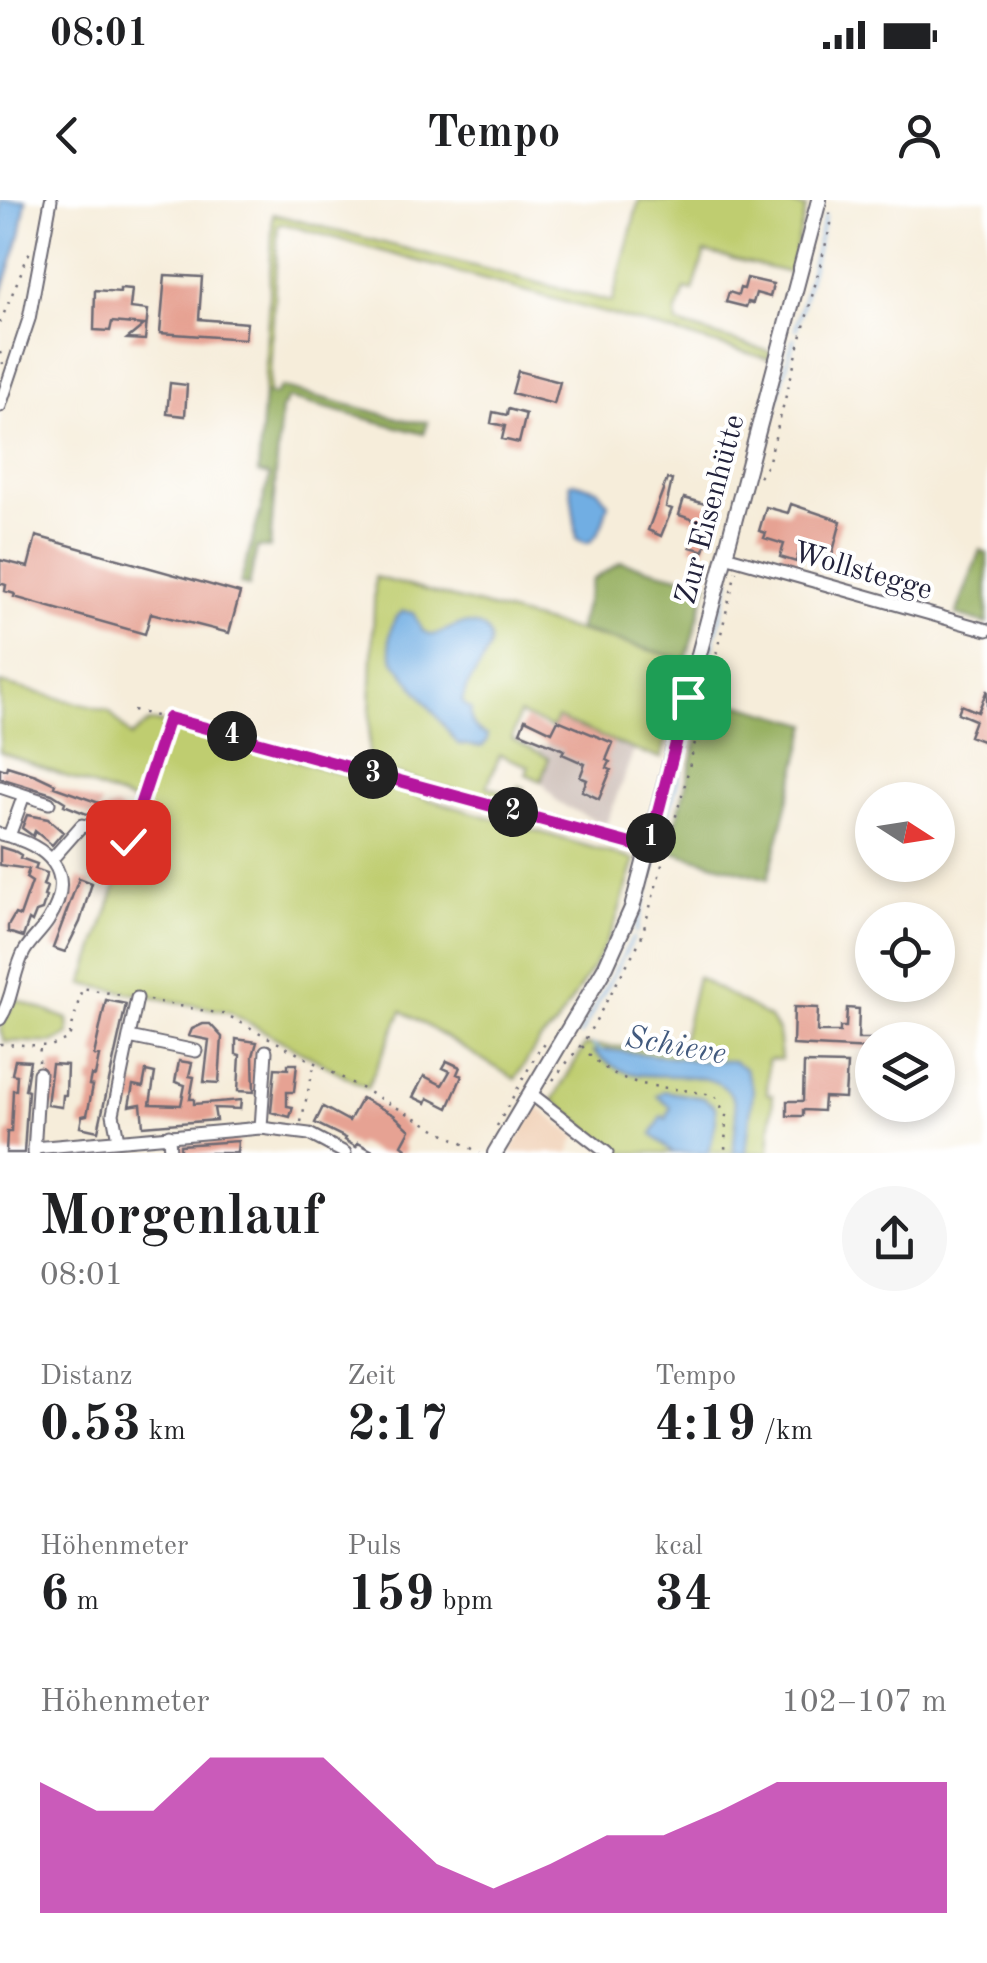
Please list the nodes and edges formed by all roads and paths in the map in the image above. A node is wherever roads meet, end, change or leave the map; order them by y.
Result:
1 (51, 200) edge
2 (819, 200) edge
3 (828, 200) edge
4 (31, 249) dead end
5 (0, 323) edge
6 (0, 406) edge
7 (756, 482) dead end
8 (730, 558) junction
9 (987, 630) edge
10 (133, 710) dead end
11 (169, 718) junction
12 (0, 787) edge
13 (24, 795) junction
14 (49, 803) dead end
15 (5, 835) edge
16 (651, 839) junction
17 (128, 842) joint
18 (52, 859) junction
19 (137, 998) junction
20 (0, 1018) edge
21 (129, 1037) junction
22 (0, 1044) edge
23 (40, 1045) junction
24 (581, 1045) junction
25 (196, 1050) dead end
26 (266, 1051) dead end
27 (568, 1060) dead end
28 (315, 1064) junction
29 (38, 1073) joint
30 (530, 1093) junction
31 (261, 1128) junction
32 (297, 1132) junction
33 (168, 1135) junction
34 (118, 1140) junction
35 (34, 1150) edge
36 (170, 1153) edge
37 (345, 1153) edge
38 (480, 1153) edge
39 (495, 1153) edge
40 (607, 1153) edge
41 (725, 1153) edge

1 - 6 street
2 - 8 street, Zur Eisenhütte
3 - 7 path
4 - 5 path
8 - 9 street, Wollstegge
8 - 16 street, Zur Eisenhütte
8 - 24 path
10 - 11 path
11 - 16 path
11 - 17 path
12 - 13 street
13 - 14 street
13 - 15 street
15 - 18 street
16 - 30 street, Zur Eisenhütte
17 - 18 street
18 - 20 street
19 - 21 street
19 - 23 path
19 - 28 path
21 - 25 street
21 - 34 street
22 - 23 path
23 - 29 path
24 - 27 path
24 - 41 path
26 - 31 street
28 - 32 path
28 - 38 path
29 - 35 street
30 - 39 street, Zur Eisenhütte
30 - 40 street
31 - 32 street
31 - 33 street
32 - 37 street
33 - 34 street
33 - 36 street
34 - 35 street

